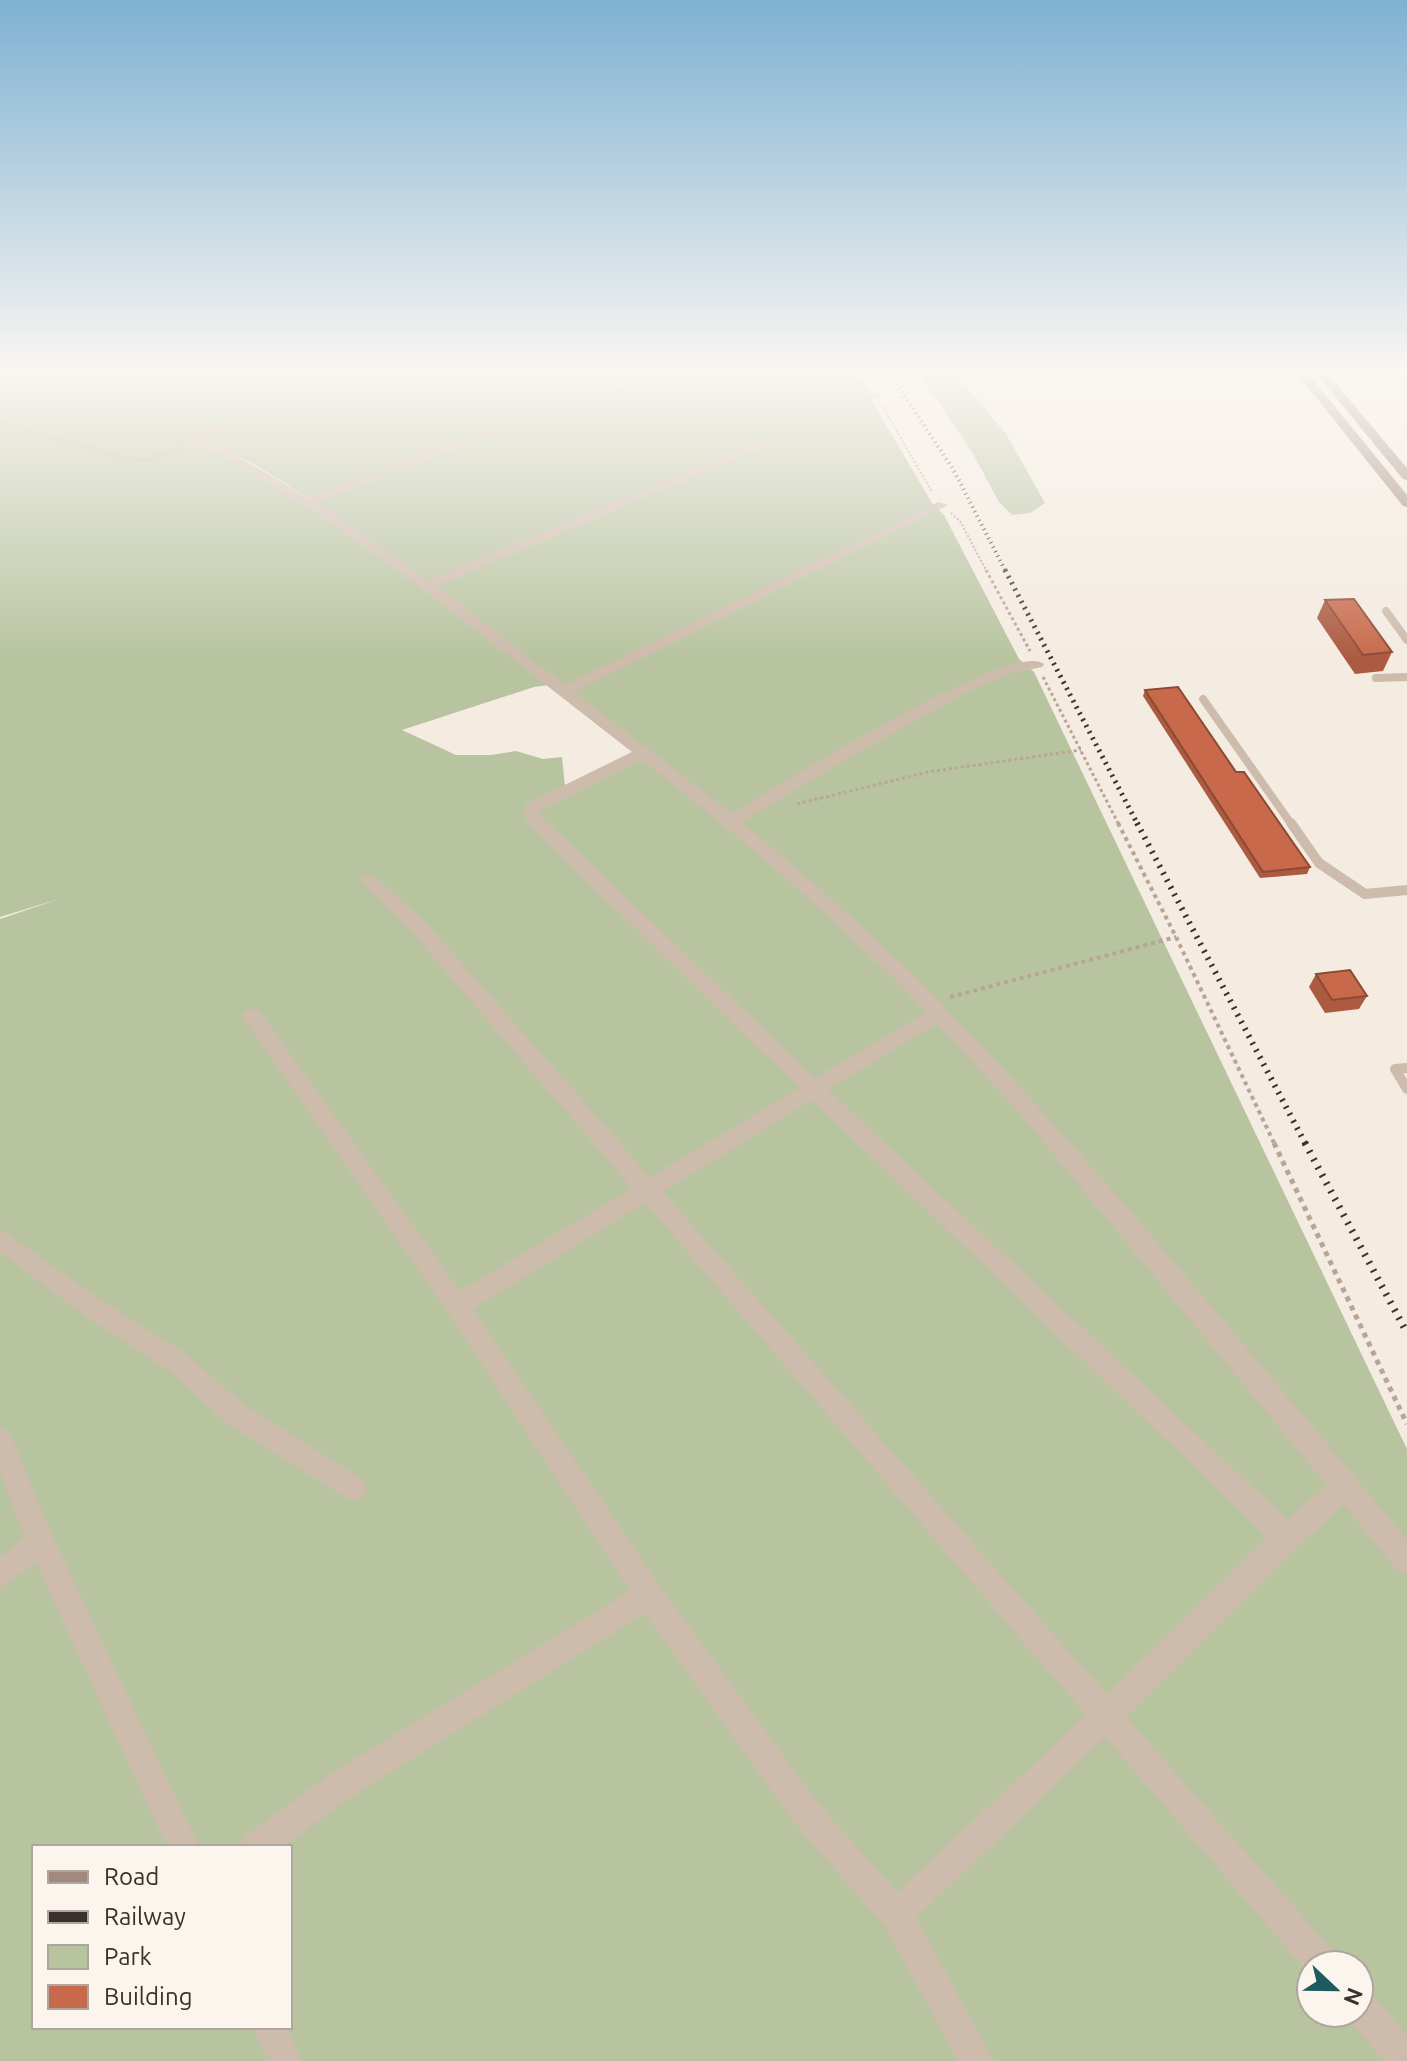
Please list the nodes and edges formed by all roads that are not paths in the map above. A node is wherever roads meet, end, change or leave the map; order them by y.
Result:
1 (252, 467) edge
2 (399, 467) edge
3 (705, 467) edge
4 (1378, 467) edge
5 (308, 501) junction
6 (1407, 503) edge
7 (942, 505) road end
8 (427, 585) junction
9 (1386, 611) dead end
10 (1407, 640) edge
11 (1037, 664) road end
12 (1407, 677) edge
13 (1376, 678) dead end
14 (564, 691) junction
15 (1203, 699) dead end
16 (641, 754) junction
17 (731, 821) junction
18 (369, 880) dead end
19 (1407, 890) edge
20 (934, 1008) junction
21 (252, 1015) dead end
22 (1407, 1068) edge
23 (815, 1089) junction
24 (1407, 1089) edge
25 (646, 1188) junction
26 (0, 1239) edge
27 (457, 1306) junction
28 (0, 1440) edge
29 (1345, 1487) junction
30 (354, 1488) dead end
31 (1287, 1537) junction
32 (41, 1542) junction
33 (1407, 1560) edge
34 (0, 1574) edge
35 (649, 1595) junction
36 (1106, 1716) junction
37 (182, 1845) edge
38 (259, 1845) edge
39 (896, 1915) junction
40 (1309, 1949) edge
41 (1375, 2024) edge
42 (270, 2029) edge
43 (285, 2061) edge
44 (977, 2061) edge
45 (1407, 2061) edge

1 - 5 street
2 - 5 street
3 - 8 street
4 - 6 main road
5 - 8 street
7 - 14 street
8 - 14 street
9 - 10 lane
11 - 17 street
12 - 13 lane
14 - 16 street
15 - 19 lane
16 - 17 street
16 - 23 street
17 - 20 street
18 - 25 street
20 - 23 street
20 - 29 street
21 - 27 street
22 - 24 lane
23 - 25 street
23 - 31 street
25 - 27 street
25 - 36 street
26 - 30 street
27 - 35 street
28 - 32 street
29 - 31 street
29 - 33 street
31 - 36 street
32 - 34 street
32 - 37 street
35 - 38 street
35 - 39 street
36 - 39 street
36 - 40 street
39 - 44 street
41 - 45 street
42 - 43 street

